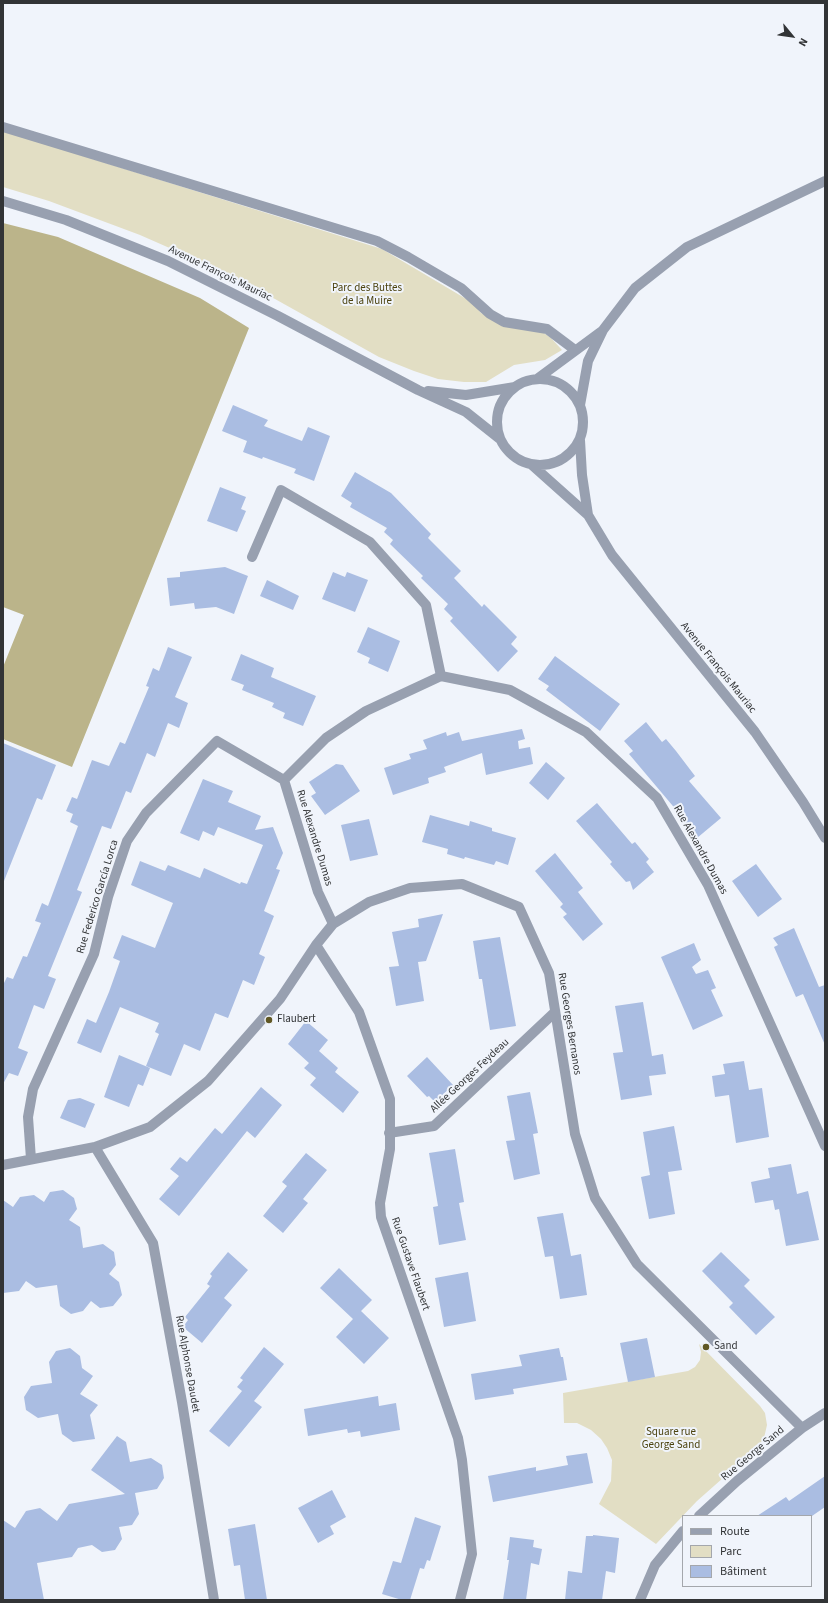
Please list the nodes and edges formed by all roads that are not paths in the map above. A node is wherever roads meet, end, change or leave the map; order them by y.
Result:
1 (3, 126) edge
2 (825, 181) edge
3 (3, 201) edge
4 (603, 330) junction
5 (575, 350) junction
6 (537, 379) junction
7 (515, 387) junction
8 (418, 390) junction
9 (580, 405) junction
10 (500, 439) junction
11 (580, 440) junction
12 (532, 465) junction
13 (588, 515) junction
14 (252, 557) dead end
15 (441, 676) junction
16 (284, 780) junction
17 (825, 838) edge
18 (334, 924) junction
19 (316, 944) junction
20 (555, 1012) junction
21 (389, 1133) junction
22 (825, 1146) edge
23 (95, 1147) junction
24 (31, 1159) junction
25 (3, 1165) edge
26 (825, 1413) edge
27 (802, 1428) junction
28 (700, 1515) edge
29 (682, 1532) edge
30 (214, 1600) edge
31 (460, 1600) edge
32 (640, 1600) edge

1 - 5 street
2 - 4 street
3 - 8 street, Avenue François Mauriac
4 - 5 street
4 - 9 street
5 - 6 street
6 - 7 street, Avenue François Mauriac
6 - 9 street, Avenue François Mauriac
7 - 8 street, Avenue François Mauriac
7 - 10 street
8 - 10 street, Avenue François Mauriac
9 - 11 street, Avenue François Mauriac
10 - 12 street, Avenue François Mauriac
11 - 12 street, Avenue François Mauriac
11 - 13 street, Avenue François Mauriac
12 - 13 street, Avenue François Mauriac
13 - 17 street, Avenue François Mauriac
14 - 15 street
15 - 16 street, Rue Alexandre Dumas
15 - 22 street, Rue Alexandre Dumas
16 - 18 street, Rue Alexandre Dumas
16 - 24 street, Rue Federico García Lorca
18 - 19 street, Rue Georges Bernanos
18 - 20 street, Rue Georges Bernanos
19 - 21 street, Rue Gustave Flaubert
19 - 23 street, Rue Georges Bernanos
20 - 21 street, Allée Georges Feydeau
20 - 27 street, Rue Georges Bernanos
21 - 31 street, Rue Gustave Flaubert
23 - 24 street, Rue Georges Bernanos
23 - 30 street, Rue Alphonse Daudet
24 - 25 street, Rue Georges Bernanos
26 - 27 street, Rue George Sand
27 - 28 street, Rue George Sand
29 - 32 street

